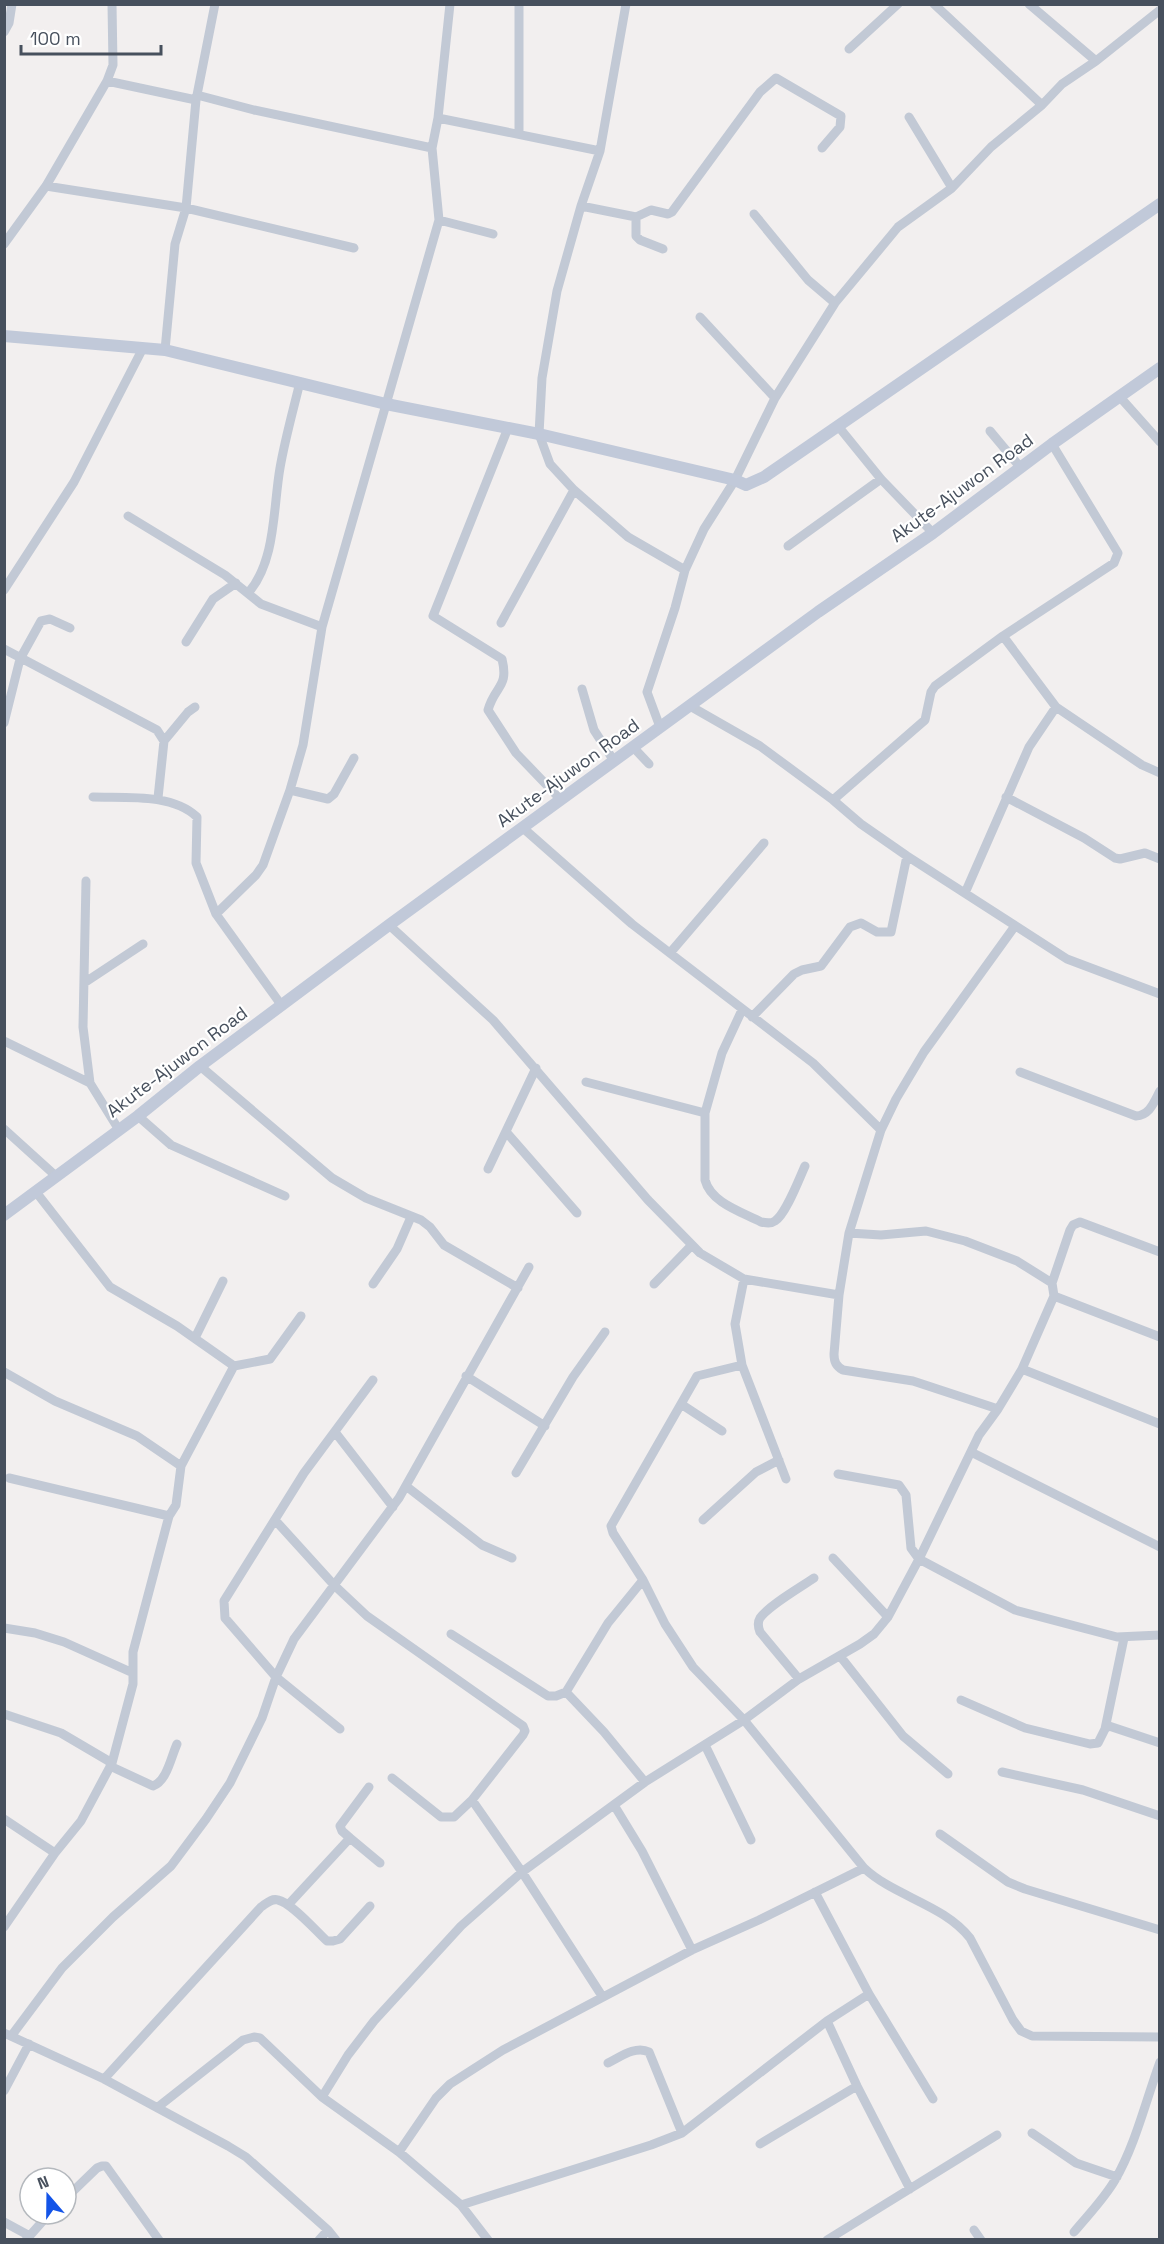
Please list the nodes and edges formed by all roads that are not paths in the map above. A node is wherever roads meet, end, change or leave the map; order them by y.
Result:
1 (12, 4) edge
2 (112, 4) edge
3 (215, 4) edge
4 (450, 4) edge
5 (519, 4) edge
6 (616, 4) edge
7 (898, 4) edge
8 (934, 4) edge
9 (1029, 4) edge
10 (626, 5) edge
11 (1160, 10) edge
12 (4, 32) edge
13 (849, 49) dead end
14 (1095, 61) junction
15 (107, 81) junction
16 (197, 98) junction
17 (1042, 105) junction
18 (909, 117) dead end
19 (438, 118) junction
20 (519, 134) junction
21 (432, 148) junction
22 (822, 148) dead end
23 (600, 151) junction
24 (46, 186) junction
25 (952, 188) junction
26 (1160, 204) edge
27 (581, 206) junction
28 (186, 208) junction
29 (754, 214) dead end
30 (636, 218) junction
31 (439, 220) junction
32 (494, 234) dead end
33 (4, 244) edge
34 (354, 248) dead end
35 (663, 249) dead end
36 (835, 303) junction
37 (700, 317) dead end
38 (4, 336) edge
39 (142, 348) junction
40 (165, 350) junction
41 (1160, 368) edge
42 (300, 382) junction
43 (1119, 396) junction
44 (775, 398) junction
45 (386, 404) junction
46 (838, 426) junction
47 (508, 428) junction
48 (990, 431) dead end
49 (539, 434) junction
50 (1160, 442) edge
51 (1052, 444) junction
52 (1021, 468) junction
53 (881, 479) junction
54 (735, 480) junction
55 (574, 490) junction
56 (128, 516) dead end
57 (933, 533) junction
58 (788, 546) dead end
59 (685, 570) junction
60 (236, 583) junction
61 (4, 590) edge
62 (249, 592) junction
63 (501, 623) dead end
64 (322, 627) junction
65 (70, 628) dead end
66 (1003, 636) junction
67 (186, 642) dead end
68 (4, 649) edge
69 (20, 659) junction
70 (582, 689) dead end
71 (690, 706) junction
72 (1056, 706) junction
73 (195, 707) dead end
74 (4, 723) edge
75 (660, 727) junction
76 (164, 741) junction
77 (633, 747) junction
78 (354, 758) dead end
79 (614, 761) junction
80 (649, 764) dead end
81 (1160, 773) edge
82 (290, 790) junction
83 (93, 797) dead end
84 (1006, 797) junction
85 (158, 798) junction
86 (561, 800) junction
87 (833, 800) junction
88 (523, 828) junction
89 (764, 843) dead end
90 (907, 856) junction
91 (1160, 860) edge
92 (86, 881) dead end
93 (965, 892) junction
94 (216, 914) junction
95 (389, 925) junction
96 (1015, 926) junction
97 (143, 944) dead end
98 (670, 953) junction
99 (84, 983) junction
100 (1160, 994) edge
101 (282, 1006) junction
102 (742, 1010) junction
103 (752, 1017) junction
104 (4, 1041) edge
105 (200, 1065) junction
106 (536, 1068) junction
107 (1020, 1072) dead end
108 (586, 1082) dead end
109 (90, 1083) junction
110 (1160, 1091) edge
111 (705, 1113) junction
112 (138, 1116) junction
113 (4, 1129) edge
114 (119, 1130) junction
115 (881, 1130) junction
116 (507, 1133) junction
117 (805, 1166) dead end
118 (488, 1169) dead end
119 (57, 1177) junction
120 (36, 1192) junction
121 (285, 1196) dead end
122 (577, 1213) dead end
123 (4, 1215) edge
124 (411, 1217) junction
125 (849, 1233) junction
126 (692, 1245) junction
127 (1160, 1252) edge
128 (529, 1267) dead end
129 (744, 1280) junction
130 (223, 1281) dead end
131 (1052, 1283) junction
132 (373, 1284) dead end
133 (654, 1284) dead end
134 (518, 1288) junction
135 (839, 1295) junction
136 (1054, 1296) junction
137 (301, 1316) dead end
138 (605, 1332) dead end
139 (1160, 1337) edge
140 (195, 1338) junction
141 (742, 1365) junction
142 (234, 1366) junction
143 (1022, 1370) junction
144 (4, 1372) edge
145 (466, 1376) junction
146 (374, 1380) dead end
147 (681, 1404) junction
148 (998, 1409) junction
149 (1160, 1424) edge
150 (545, 1426) junction
151 (722, 1431) dead end
152 (335, 1432) junction
153 (970, 1452) junction
154 (779, 1460) junction
155 (181, 1466) junction
156 (516, 1473) dead end
157 (838, 1474) dead end
158 (9, 1478) dead end
159 (786, 1479) dead end
160 (406, 1486) junction
161 (393, 1507) junction
162 (169, 1516) junction
163 (274, 1520) junction
164 (703, 1520) dead end
165 (1160, 1547) edge
166 (512, 1558) dead end
167 (833, 1558) dead end
168 (919, 1559) junction
169 (814, 1578) dead end
170 (643, 1580) junction
171 (334, 1585) junction
172 (888, 1617) junction
173 (4, 1628) edge
174 (451, 1634) dead end
175 (1160, 1635) edge
176 (1124, 1638) junction
177 (840, 1656) junction
178 (134, 1673) junction
179 (276, 1677) junction
180 (799, 1679) junction
181 (566, 1692) junction
182 (961, 1700) dead end
183 (4, 1714) edge
184 (744, 1720) junction
185 (340, 1729) dead end
186 (1105, 1729) junction
187 (1160, 1743) edge
188 (177, 1744) dead end
189 (705, 1746) junction
190 (111, 1765) junction
191 (1002, 1772) dead end
192 (948, 1774) dead end
193 (392, 1778) dead end
194 (645, 1782) junction
195 (369, 1787) dead end
196 (472, 1800) junction
197 (614, 1805) junction
198 (1160, 1816) edge
199 (4, 1820) edge
200 (940, 1834) dead end
201 (350, 1838) junction
202 (751, 1840) dead end
203 (55, 1853) junction
204 (380, 1863) dead end
205 (864, 1868) junction
206 (522, 1872) junction
207 (815, 1892) junction
208 (288, 1905) junction
209 (370, 1906) dead end
210 (4, 1927) edge
211 (1160, 1930) edge
212 (692, 1950) junction
213 (869, 1994) junction
214 (602, 1996) junction
215 (827, 2021) junction
216 (8, 2034) edge
217 (1160, 2037) edge
218 (29, 2044) junction
219 (1160, 2062) edge
220 (608, 2063) dead end
221 (104, 2079) junction
222 (857, 2086) junction
223 (4, 2091) edge
224 (322, 2097) junction
225 (933, 2099) dead end
226 (158, 2107) junction
227 (682, 2133) junction
228 (1032, 2133) dead end
229 (997, 2136) dead end
230 (760, 2144) dead end
231 (399, 2152) junction
232 (1117, 2177) junction
233 (78, 2186) edge
234 (910, 2189) junction
235 (461, 2205) junction
236 (4, 2223) edge
237 (38, 2226) edge
238 (328, 2230) junction
239 (974, 2230) dead end
240 (1074, 2232) dead end
241 (27, 2237) edge
242 (159, 2240) edge
243 (319, 2240) edge
244 (336, 2240) edge
245 (488, 2240) edge
246 (827, 2240) edge
247 (981, 2240) edge

1 - 12 street
2 - 15 street
3 - 16 street
4 - 19 street
5 - 20 street
6 - 10 street
7 - 13 street
8 - 17 street
9 - 14 street
10 - 23 street
11 - 14 street
14 - 17 street
15 - 16 street
15 - 24 street
16 - 21 street
16 - 28 street
17 - 25 street
18 - 25 street
19 - 20 street
19 - 21 street
20 - 23 street
21 - 31 street
22 - 30 street
23 - 27 street
24 - 28 street
24 - 33 street
25 - 36 street
26 - 46 main road
27 - 30 street
27 - 49 street
28 - 34 street
28 - 40 street
29 - 36 street
30 - 35 street
31 - 32 street
31 - 45 street
36 - 44 street
37 - 44 street
38 - 39 main road
39 - 40 main road
39 - 61 street
40 - 42 main road
41 - 43 main road, Akute-Ajuwon Road
42 - 45 main road
42 - 62 street
43 - 50 street
43 - 51 main road, Akute-Ajuwon Road
44 - 54 street
45 - 47 main road
45 - 64 street
46 - 53 street
46 - 54 main road
47 - 49 main road
47 - 86 street
48 - 52 street
49 - 54 main road
49 - 55 street
51 - 52 main road, Akute-Ajuwon Road
51 - 66 street
52 - 57 main road, Akute-Ajuwon Road
53 - 57 street
53 - 58 street
54 - 59 street
55 - 59 street
55 - 63 street
56 - 60 street
57 - 71 main road, Akute-Ajuwon Road
59 - 75 street
60 - 62 street
60 - 67 street
62 - 64 street
64 - 82 street
65 - 69 street
66 - 72 street
66 - 87 street
68 - 69 street
69 - 74 street
69 - 76 street
70 - 79 street
71 - 75 main road, Akute-Ajuwon Road
71 - 87 street
72 - 81 street
72 - 84 street
73 - 76 street
75 - 77 main road, Akute-Ajuwon Road
76 - 85 street
77 - 79 main road, Akute-Ajuwon Road
77 - 80 street
78 - 82 street
79 - 86 main road, Akute-Ajuwon Road
82 - 94 street
83 - 85 street
84 - 91 street
84 - 93 street
85 - 94 street
86 - 88 main road, Akute-Ajuwon Road
87 - 90 street
88 - 95 main road, Akute-Ajuwon Road
88 - 98 street
89 - 98 street
90 - 93 street
90 - 103 street
92 - 99 street
93 - 96 street
94 - 101 street
95 - 101 main road, Akute-Ajuwon Road
95 - 106 street
96 - 100 street
96 - 115 street
97 - 99 street
98 - 102 street
99 - 109 street
101 - 105 main road, Akute-Ajuwon Road
102 - 103 street
102 - 111 street
103 - 115 street
104 - 109 street
105 - 112 main road, Akute-Ajuwon Road
105 - 124 street
106 - 116 street
106 - 126 street
107 - 110 street
108 - 111 street
109 - 114 street
111 - 117 street
112 - 114 main road, Akute-Ajuwon Road
112 - 121 street
113 - 119 street
114 - 119 main road, Akute-Ajuwon Road
115 - 125 street
116 - 118 street
116 - 122 street
119 - 120 main road, Akute-Ajuwon Road
120 - 123 main road, Akute-Ajuwon Road
120 - 140 street
124 - 132 street
124 - 134 street
125 - 131 street
125 - 135 street
126 - 129 street
126 - 133 street
127 - 131 street
128 - 134 street
129 - 135 street
129 - 141 street
130 - 140 street
131 - 136 street
134 - 145 street
135 - 148 street
136 - 139 street
136 - 143 street
137 - 142 street
138 - 150 street
140 - 142 street
141 - 147 street
141 - 154 street
142 - 155 street
143 - 148 street
143 - 149 street
144 - 155 street
145 - 150 street
145 - 160 street
146 - 152 street
147 - 151 street
147 - 170 street
148 - 153 street
150 - 156 street
152 - 161 street
152 - 163 street
153 - 165 street
153 - 168 street
154 - 159 street
154 - 164 street
155 - 162 street
157 - 168 street
158 - 162 street
160 - 161 street
160 - 166 street
161 - 171 street
162 - 178 street
163 - 171 street
163 - 179 street
167 - 172 street
168 - 172 street
168 - 176 street
169 - 180 street
170 - 181 street
170 - 184 street
171 - 179 street
171 - 196 street
172 - 177 street
173 - 178 street
174 - 181 street
175 - 176 street
176 - 186 street
177 - 180 street
177 - 192 street
178 - 190 street
179 - 185 street
179 - 216 street
180 - 184 street
181 - 194 street
182 - 186 street
183 - 190 street
184 - 189 street
184 - 205 street
186 - 187 street
188 - 190 street
189 - 194 street
189 - 202 street
190 - 203 street
191 - 198 street
193 - 196 street
194 - 197 street
195 - 201 street
196 - 206 street
197 - 206 street
197 - 212 street
199 - 203 street
200 - 211 street
201 - 204 street
201 - 208 street
203 - 210 street
205 - 207 street
205 - 217 street
206 - 214 street
206 - 224 street
207 - 212 street
207 - 213 street
208 - 209 street
208 - 221 street
212 - 214 street
213 - 215 street
213 - 225 street
214 - 231 street
215 - 222 street
215 - 227 street
216 - 218 street
218 - 221 street
218 - 223 street
219 - 232 street
220 - 227 street
221 - 226 street
222 - 230 street
222 - 234 street
224 - 226 street
224 - 231 street
226 - 238 street
227 - 235 street
228 - 232 street
229 - 234 street
231 - 235 street
232 - 240 street
233 - 242 street
234 - 246 street
235 - 245 street
236 - 241 street
237 - 241 street
238 - 243 street
238 - 244 street
239 - 247 street

